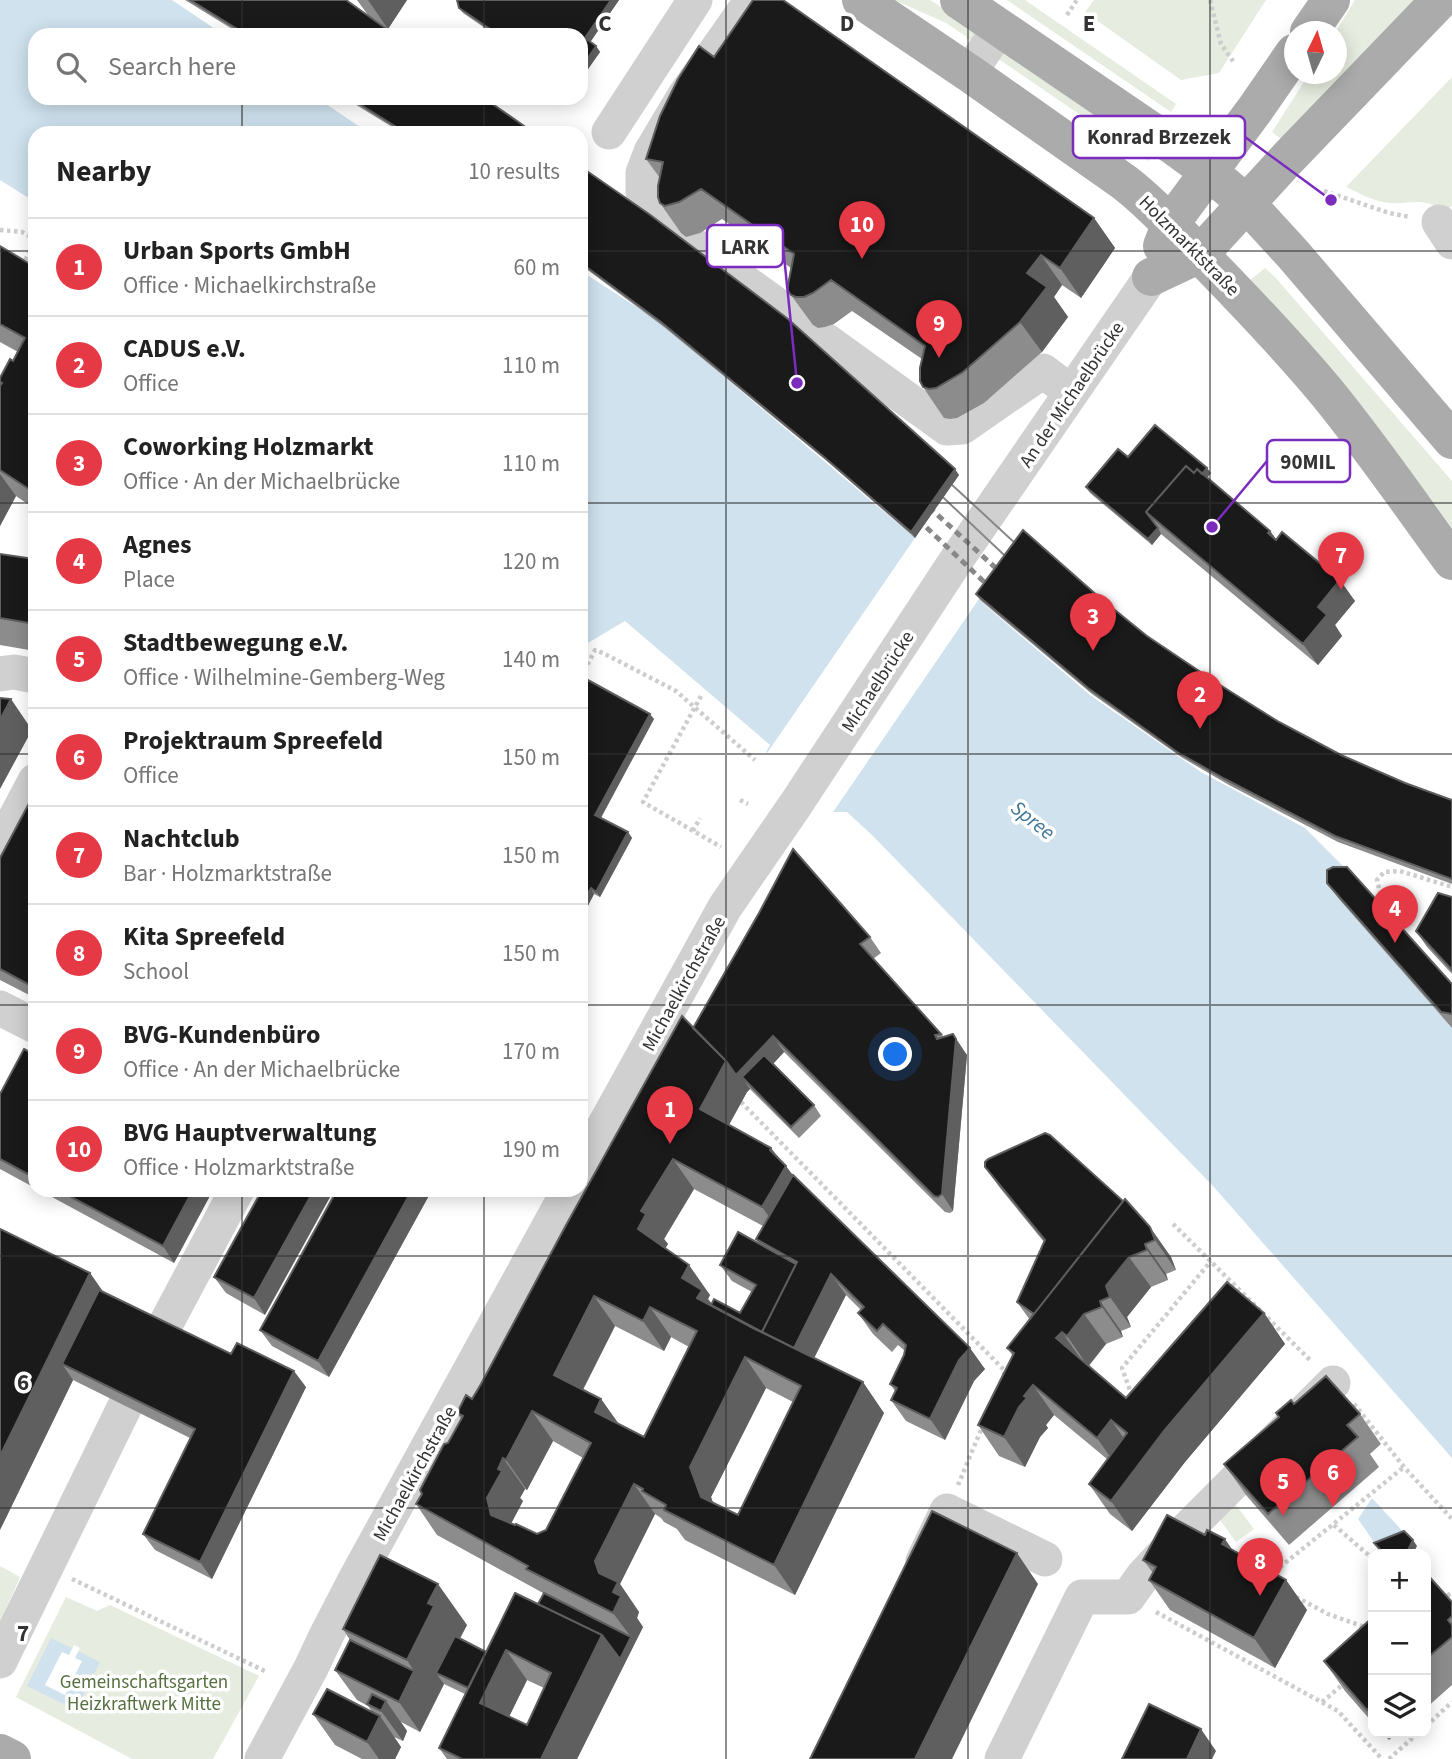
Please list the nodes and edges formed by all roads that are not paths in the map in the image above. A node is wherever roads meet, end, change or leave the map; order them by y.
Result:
1 (695, 0) edge
2 (752, 0) edge
3 (861, 0) edge
4 (959, 0) edge
5 (1331, 0) edge
6 (1440, 0) edge
7 (1317, 21) edge
8 (1000, 28) junction
9 (1284, 67) edge
10 (969, 72) junction
11 (609, 132) dead end
12 (1209, 172) junction
13 (1246, 203) junction
14 (1171, 223) junction
15 (1200, 254) junction
16 (1151, 277) junction
17 (1071, 392) junction
18 (1452, 440) edge
19 (957, 559) joint
20 (1452, 561) edge
21 (0, 674) edge
22 (28, 675) edge
23 (28, 794) edge
24 (796, 804) joint
25 (0, 847) edge
26 (0, 1008) edge
27 (28, 1022) edge
28 (588, 1155) edge
29 (233, 1197) edge
30 (565, 1197) edge
31 (162, 1331) edge
32 (1333, 1383) edge
33 (125, 1406) edge
34 (1045, 1559) dead end
35 (912, 1585) edge
36 (0, 1661) edge
37 (0, 1753) edge
38 (12, 1759) edge
39 (262, 1759) edge
40 (1002, 1759) edge

1 - 11 street
2 - 17 street
3 - 10 main road, Holzmarktstraße
4 - 8 main road
5 - 7 main road
6 - 13 main road
8 - 10 street
8 - 12 main road
9 - 12 main road, An der Michaelbrücke
10 - 14 main road, Holzmarktstraße
12 - 13 main road
12 - 14 main road, An der Michaelbrücke
13 - 15 main road
13 - 18 main road
14 - 15 main road, Holzmarktstraße
14 - 16 main road, An der Michaelbrücke
15 - 16 main road
15 - 20 main road, Holzmarktstraße
16 - 17 street, An der Michaelbrücke
17 - 19 street, An der Michaelbrücke
19 - 24 street, Michaelbrücke
21 - 22 street
23 - 25 street
24 - 28 street, Michaelkirchstraße
26 - 27 street
29 - 31 street
30 - 39 street, Michaelkirchstraße
32 - 40 street
33 - 36 street
34 - 35 street
37 - 38 main road

